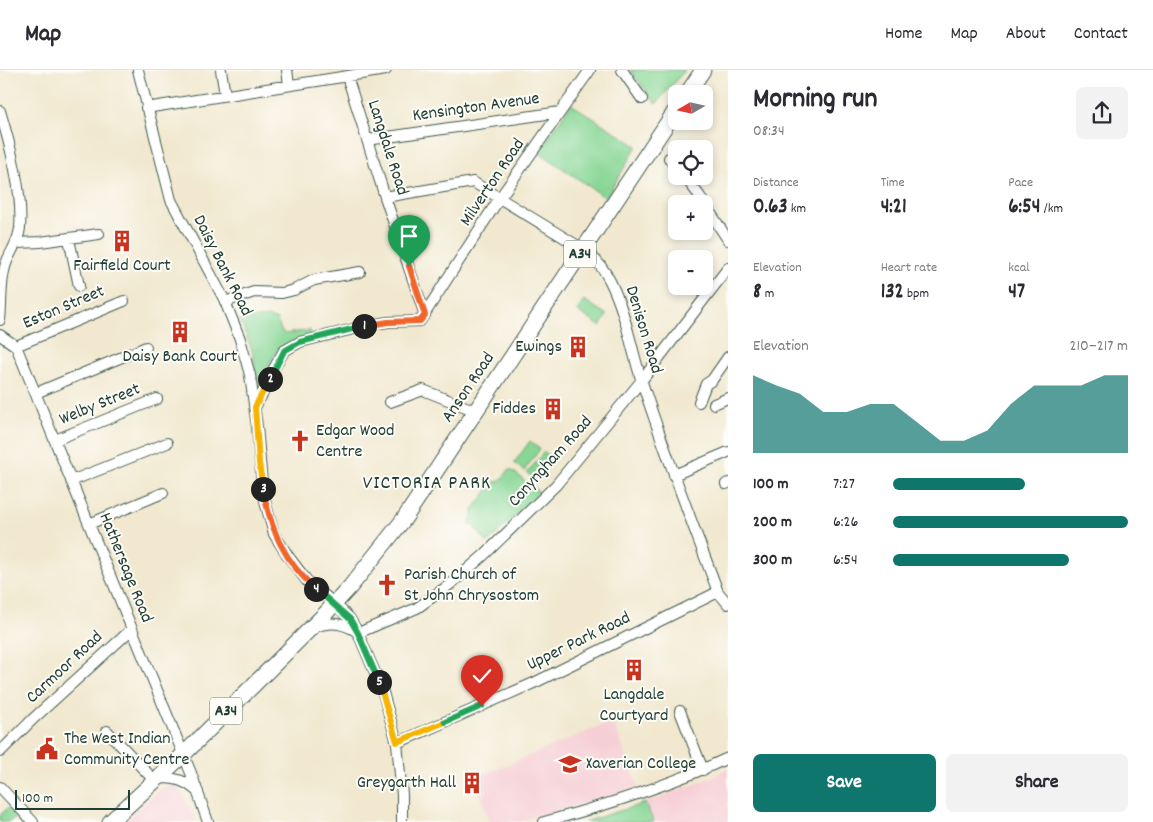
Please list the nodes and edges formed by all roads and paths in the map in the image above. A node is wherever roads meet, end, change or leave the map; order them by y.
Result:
1 (138, 70) edge
2 (221, 70) edge
3 (287, 70) edge
4 (386, 70) edge
5 (590, 70) edge
6 (622, 70) edge
7 (703, 70) edge
8 (360, 72) edge
9 (347, 76) junction
10 (289, 85) junction
11 (694, 85) edge
12 (225, 95) junction
13 (642, 99) dead end
14 (146, 108) junction
15 (0, 111) edge
16 (560, 112) junction
17 (668, 122) edge
18 (367, 140) junction
19 (691, 185) edge
20 (385, 197) junction
21 (499, 199) junction
22 (99, 234) dead end
23 (69, 239) junction
24 (728, 240) edge
25 (17, 242) junction
26 (583, 249) junction
27 (2, 267) edge
28 (728, 268) edge
29 (360, 272) dead end
30 (79, 286) dead end
31 (124, 301) dead end
32 (225, 302) junction
33 (425, 315) junction
34 (0, 320) edge
35 (0, 335) edge
36 (16, 346) junction
37 (146, 347) dead end
38 (728, 357) edge
39 (642, 380) junction
40 (36, 393) junction
41 (728, 398) edge
42 (157, 399) dead end
43 (390, 402) dead end
44 (699, 402) dead end
45 (714, 404) dead end
46 (255, 407) junction
47 (476, 411) junction
48 (55, 440) junction
49 (167, 443) dead end
50 (728, 452) edge
51 (674, 475) junction
52 (71, 481) junction
53 (163, 493) dead end
54 (89, 524) junction
55 (718, 592) junction
56 (335, 604) junction
57 (728, 604) edge
58 (310, 628) junction
59 (132, 629) junction
60 (358, 633) junction
61 (680, 711) dead end
62 (107, 731) dead end
63 (397, 742) junction
64 (0, 752) edge
65 (183, 755) junction
66 (728, 758) edge
67 (703, 770) junction
68 (156, 780) junction
69 (0, 787) edge
70 (199, 793) junction
71 (33, 822) edge
72 (110, 822) edge
73 (208, 822) edge
74 (402, 822) edge
75 (544, 822) edge

1 - 14 street, Daisy Bank Road
2 - 12 street
3 - 10 street
4 - 8 street
5 - 16 street, Milverton Road
6 - 13 street
7 - 11 highway
8 - 9 street
9 - 10 street
9 - 18 street, Langdale Road
10 - 12 street
12 - 14 street
14 - 32 street, Daisy Bank Road
15 - 25 street
16 - 18 street, Kensington Avenue
16 - 21 street, Milverton Road
17 - 26 highway, Anson Road / A34
18 - 20 street, Langdale Road
19 - 24 street
20 - 21 street, Denison Road
20 - 33 street, Langdale Road
21 - 26 street, Denison Road
21 - 33 street, Milverton Road
22 - 23 street
23 - 25 street
23 - 30 street
25 - 27 street
26 - 39 street, Denison Road
26 - 47 highway, Anson Road / A34
27 - 34 street
28 - 39 street, Conyngham Road
29 - 32 street
31 - 36 street, Eston Street
32 - 46 street, Daisy Bank Road
33 - 46 street
35 - 36 street
36 - 40 street, Hathersage Road
37 - 40 street
38 - 44 street
39 - 51 street, Denison Road
39 - 60 street, Conyngham Road
40 - 48 street, Hathersage Road
41 - 45 street
42 - 48 street, Welby Street
43 - 47 street
46 - 56 street, Daisy Bank Road
47 - 56 highway, Anson Road / A34
48 - 52 street, Hathersage Road
49 - 52 street
50 - 51 street
51 - 55 street, Denison Road
52 - 54 street, Hathersage Road
53 - 54 street
54 - 59 street, Hathersage Road
55 - 57 street, Denison Road
55 - 63 street, Upper Park Road
56 - 58 highway, Anson Road / A34
56 - 60 street, Daisy Bank Road
58 - 60 street
58 - 65 highway, Anson Road / A34
59 - 64 street, Carmoor Road
59 - 65 street, Hathersage Road
60 - 63 street, Daisy Bank Road
61 - 67 street
62 - 68 street
63 - 74 street, Daisy Bank Road
65 - 68 highway, A34
65 - 70 street, Hathersage Road
66 - 67 street
67 - 75 street
68 - 70 street
68 - 72 highway, A34
69 - 71 street
70 - 73 street, Hathersage Road

